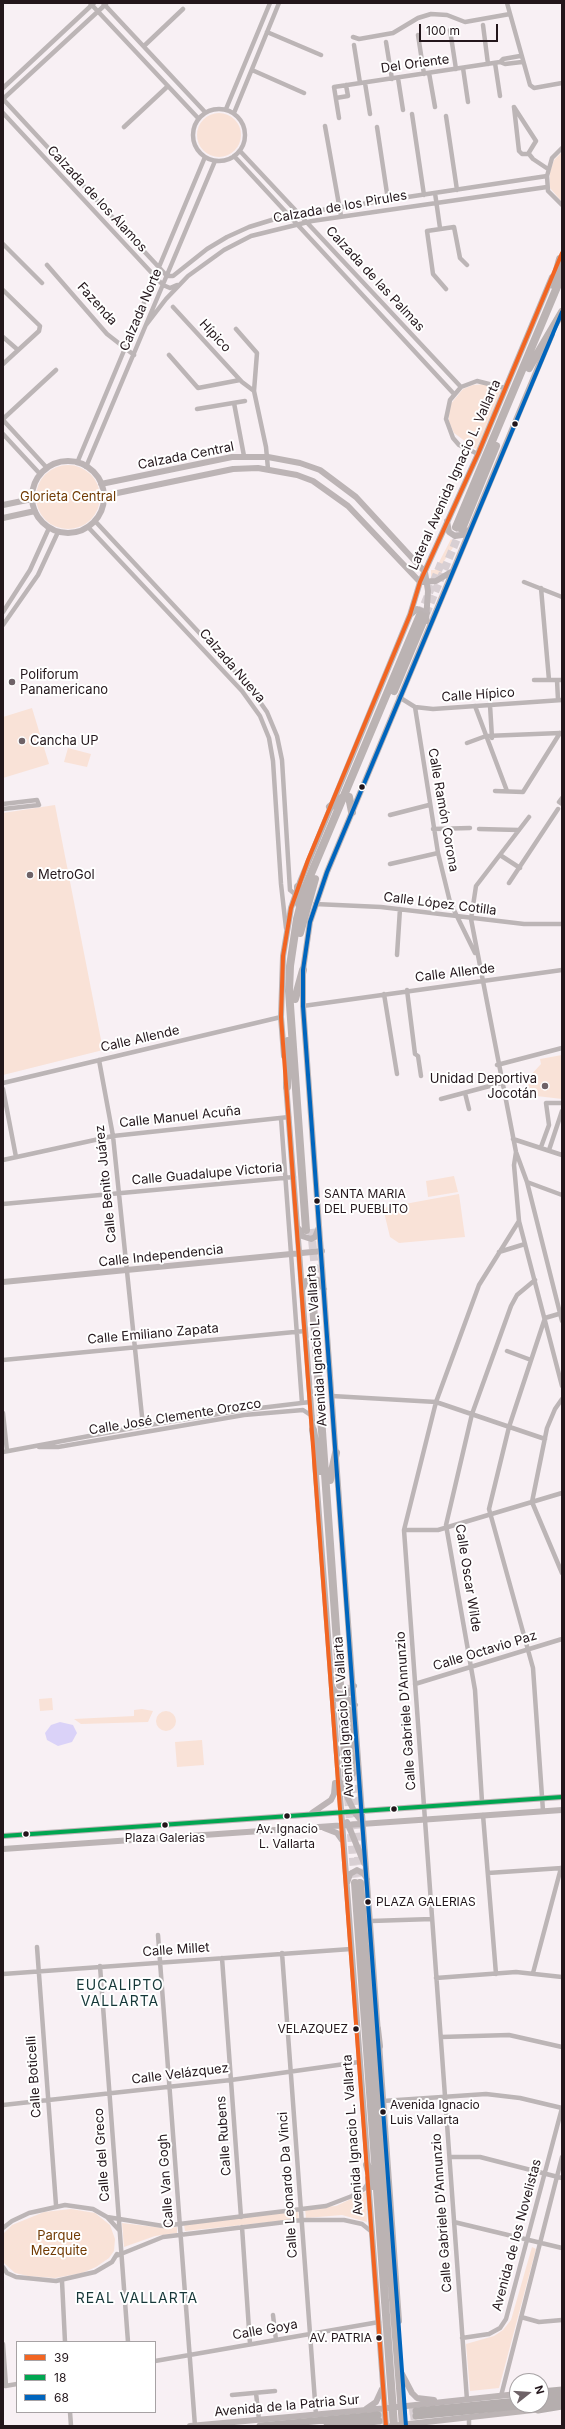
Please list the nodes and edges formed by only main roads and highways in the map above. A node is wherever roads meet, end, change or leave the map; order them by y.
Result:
1 (561, 256) edge
2 (562, 275) edge
3 (562, 289) edge
4 (546, 312) junction
5 (562, 312) edge
6 (529, 368) junction
7 (424, 615) tunnel mouth
8 (346, 797) junction
9 (330, 807) road end
10 (352, 812) road end
11 (297, 891) road end
12 (299, 913) junction
13 (303, 970) road end
14 (295, 999) junction
15 (291, 1019) junction
16 (287, 1087) road end
17 (313, 1430) road end
18 (336, 1453) road end
19 (330, 1480) junction
20 (327, 1510) junction
21 (345, 1710) tunnel mouth
22 (349, 1774) tunnel mouth
23 (367, 1971) junction
24 (379, 2046) road end
25 (367, 2165) road end
26 (389, 2189) road end
27 (378, 2202) junction
28 (390, 2299) junction
29 (562, 2390) edge
30 (549, 2391) edge
31 (562, 2395) edge
32 (549, 2397) edge
33 (562, 2401) edge
34 (509, 2402) edge
35 (549, 2405) edge
36 (509, 2407) edge
37 (549, 2407) edge
38 (562, 2407) edge
39 (259, 2423) edge
40 (405, 2425) edge
41 (327, 2426) edge
42 (394, 2426) edge

1 - 4 highway
2 - 4 highway, Avenida Ignacio L. Vallarta
3 - 6 highway, Avenida Ignacio L. Vallarta
4 - 6 highway, Avenida Ignacio L. Vallarta
5 - 6 highway
7 - 8 highway
8 - 9 highway
8 - 10 highway
8 - 12 highway
8 - 14 highway
11 - 12 highway
12 - 15 highway
13 - 14 highway
14 - 15 highway
15 - 16 highway
17 - 20 highway
18 - 19 highway
19 - 20 highway, Avenida Ignacio L. Vallarta
19 - 20 highway, Avenida Ignacio L. Vallarta
21 - 22 highway, Avenida Ignacio L. Vallarta
23 - 24 highway
23 - 27 highway, Avenida Ignacio L. Vallarta
23 - 28 highway, Avenida Ignacio L. Vallarta
25 - 27 highway
26 - 28 highway
27 - 28 highway, Avenida Ignacio L. Vallarta
28 - 40 highway, Avenida Ignacio L. Vallarta, bridge
28 - 42 highway, Avenida Ignacio L. Vallarta, bridge
29 - 30 main road
31 - 32 main road
33 - 35 main road
34 - 36 main road
37 - 38 main road
39 - 41 main road

